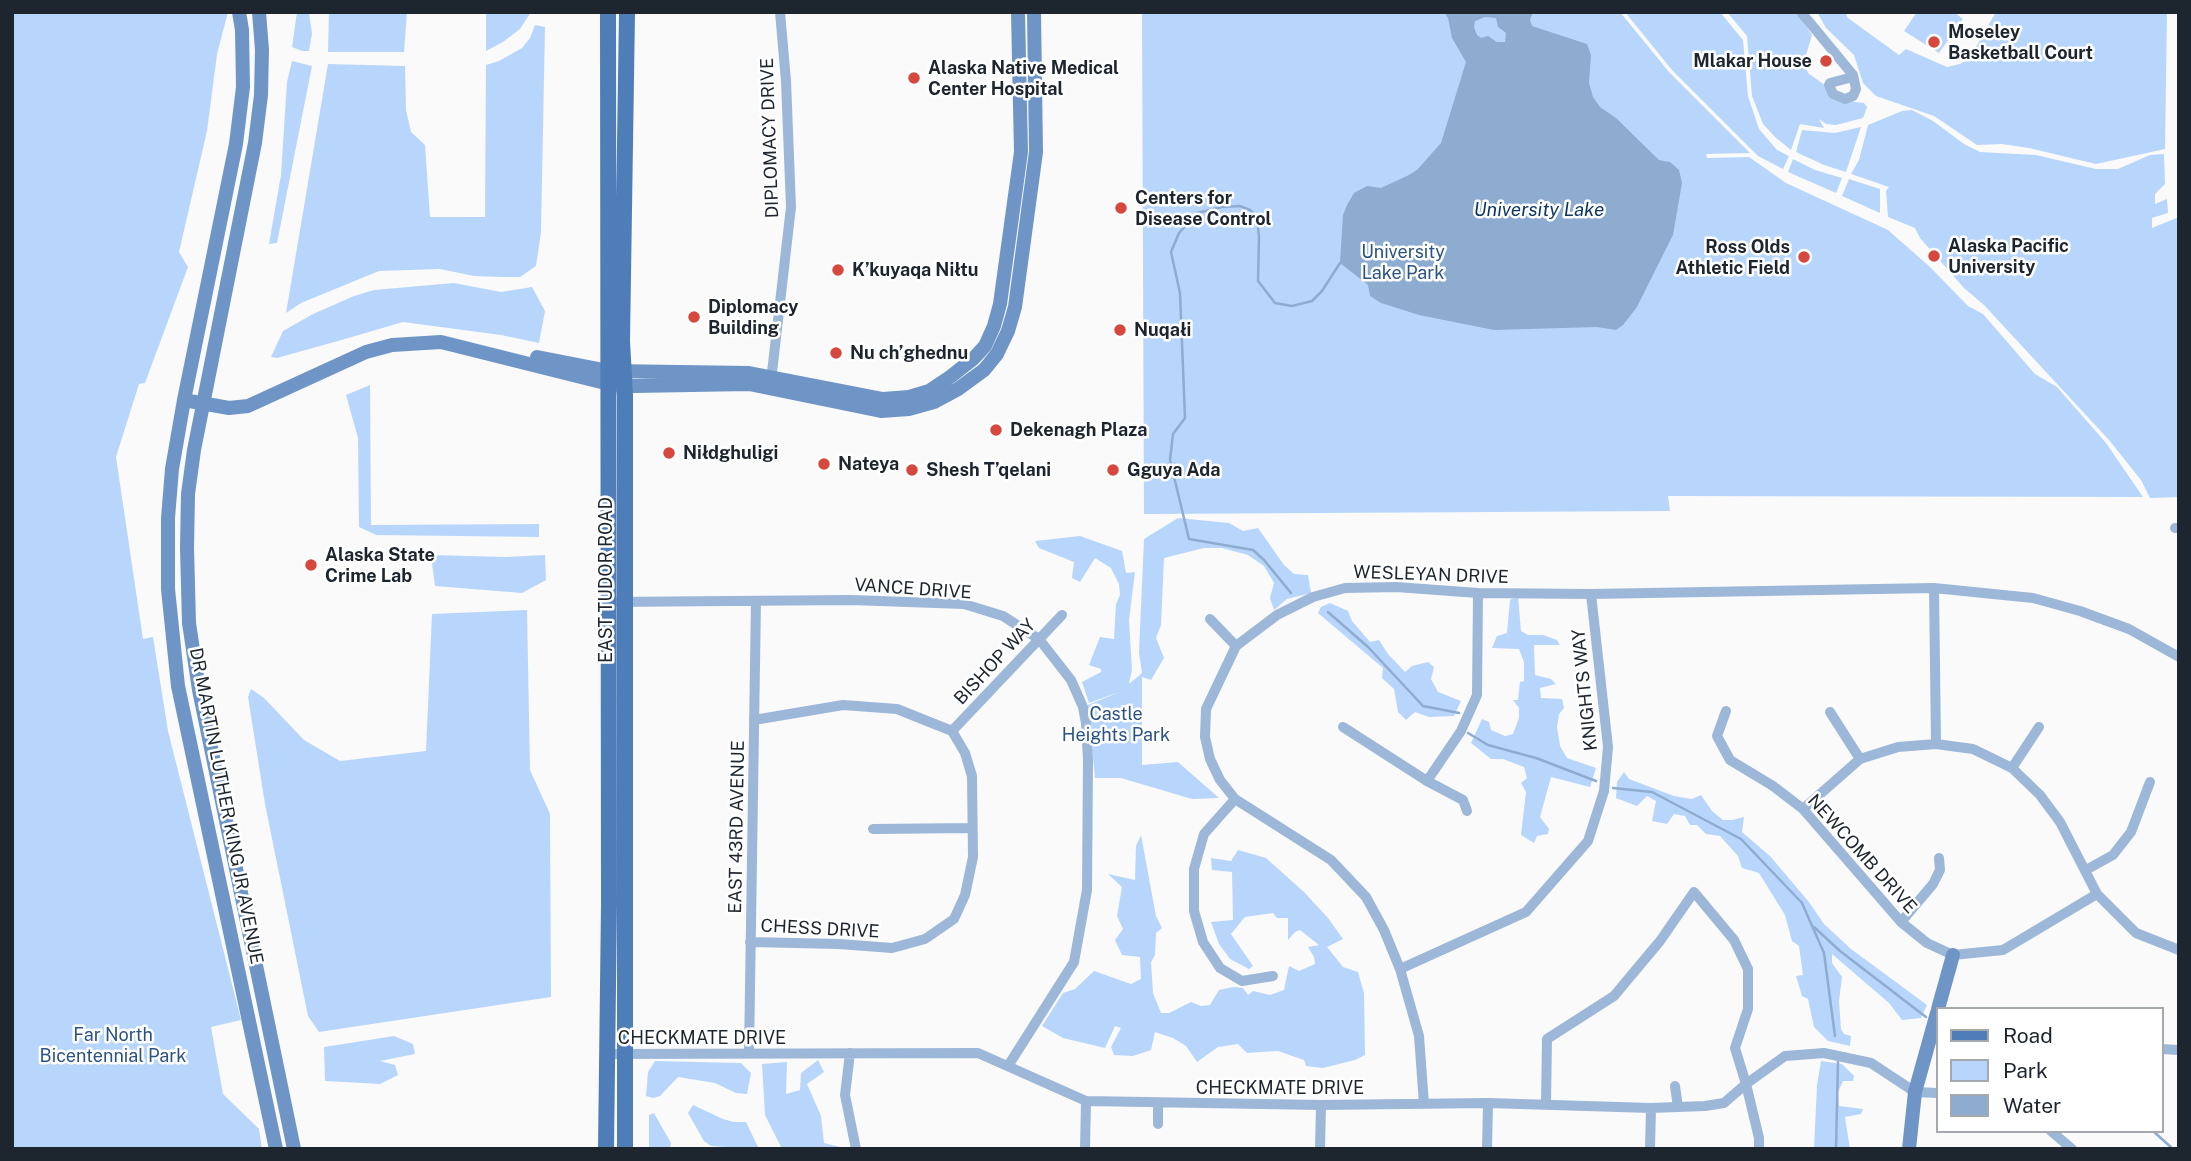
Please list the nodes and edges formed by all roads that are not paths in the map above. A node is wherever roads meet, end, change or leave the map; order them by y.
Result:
1 (239, 12) edge
2 (259, 12) edge
3 (608, 12) edge
4 (627, 12) edge
5 (780, 12) edge
6 (1018, 12) edge
7 (1034, 12) edge
8 (1801, 12) edge
9 (1853, 75) dead end
10 (617, 378) junction
11 (771, 382) junction
12 (184, 400) junction
13 (203, 403) junction
14 (168, 518) junction
15 (1934, 588) junction
16 (1478, 593) junction
17 (1591, 594) junction
18 (756, 601) junction
19 (617, 602) junction
20 (189, 607) junction
21 (1062, 615) dead end
22 (1210, 619) dead end
23 (1039, 639) junction
24 (1236, 646) junction
25 (2179, 657) edge
26 (1726, 711) dead end
27 (1830, 712) dead end
28 (754, 720) junction
29 (1343, 727) dead end
30 (2039, 727) dead end
31 (952, 732) junction
32 (1936, 744) junction
33 (1860, 759) junction
34 (2012, 768) junction
35 (1427, 781) junction
36 (2150, 782) dead end
37 (1235, 799) junction
38 (1803, 809) junction
39 (1467, 811) dead end
40 (972, 828) junction
41 (873, 829) dead end
42 (1938, 858) dead end
43 (2086, 870) junction
44 (2097, 894) junction
45 (1901, 922) junction
46 (750, 942) junction
47 (2179, 950) edge
48 (1953, 955) junction
49 (1400, 969) junction
50 (1273, 976) dead end
51 (1939, 1007) edge
52 (1936, 1018) edge
53 (625, 1053) junction
54 (749, 1053) junction
55 (850, 1053) junction
56 (607, 1054) junction
57 (1008, 1066) junction
58 (1746, 1084) junction
59 (1675, 1086) dead end
60 (1915, 1092) junction
61 (1936, 1093) edge
62 (1086, 1101) junction
63 (1488, 1103) junction
64 (1158, 1104) junction
65 (1424, 1104) junction
66 (1546, 1104) junction
67 (1321, 1105) junction
68 (1678, 1107) junction
69 (1651, 1108) junction
70 (1158, 1124) dead end
71 (2053, 1133) edge
72 (275, 1149) edge
73 (294, 1149) edge
74 (606, 1149) edge
75 (625, 1149) edge
76 (856, 1149) edge
77 (1085, 1149) edge
78 (1321, 1149) edge
79 (1487, 1149) edge
80 (1650, 1149) edge
81 (1759, 1149) edge
82 (1909, 1149) edge
83 (2072, 1149) edge

1 - 12 street, DR MARTIN LUTHER KING JR AVENUE
2 - 13 street, DR MARTIN LUTHER KING JR AVENUE
3 - 10 main road, EAST TUDOR ROAD
4 - 10 main road, EAST TUDOR ROAD
5 - 11 street, DIPLOMACY DRIVE
6 - 11 street
7 - 11 street
8 - 9 street
10 - 11 street
10 - 13 street
10 - 19 main road, EAST TUDOR ROAD
12 - 13 street
12 - 14 street, DR MARTIN LUTHER KING JR AVENUE
13 - 20 street, DR MARTIN LUTHER KING JR AVENUE
14 - 20 street
14 - 72 street, DR MARTIN LUTHER KING JR AVENUE
15 - 17 street, WESLEYAN DRIVE
15 - 25 street, WESLEYAN DRIVE
15 - 32 street
16 - 17 street, WESLEYAN DRIVE
16 - 24 street, WESLEYAN DRIVE
16 - 35 street
17 - 49 street, KNIGHTS WAY
18 - 19 street, VANCE DRIVE
18 - 23 street, VANCE DRIVE
18 - 28 street, EAST 43RD AVENUE
19 - 53 main road, EAST TUDOR ROAD
19 - 56 main road, EAST TUDOR ROAD
20 - 73 street, DR MARTIN LUTHER KING JR AVENUE
21 - 23 street, BISHOP WAY
22 - 24 street
23 - 31 street, BISHOP WAY
23 - 57 street, VANCE DRIVE
24 - 37 street, WESLEYAN DRIVE
26 - 38 street, NEWCOMB DRIVE
27 - 33 street
28 - 31 street
28 - 46 street, EAST 43RD AVENUE
29 - 35 street
30 - 34 street
31 - 40 street, CHESS DRIVE
32 - 33 street
32 - 34 street
33 - 38 street
34 - 43 street
35 - 39 street
36 - 43 street
37 - 49 street, WESLEYAN DRIVE
37 - 50 street
38 - 45 street, NEWCOMB DRIVE
40 - 41 street
40 - 46 street, CHESS DRIVE
42 - 45 street
43 - 44 street
44 - 47 street
44 - 48 street
45 - 48 street, NEWCOMB DRIVE
46 - 54 street, EAST 43RD AVENUE
48 - 51 street
49 - 65 street, WESLEYAN DRIVE
52 - 60 street
53 - 54 street, CHECKMATE DRIVE
53 - 56 street, CHECKMATE DRIVE
53 - 75 main road, EAST TUDOR ROAD
54 - 55 street, CHECKMATE DRIVE
55 - 57 street, CHECKMATE DRIVE
55 - 76 street
56 - 74 main road, EAST TUDOR ROAD
57 - 62 street, CHECKMATE DRIVE
58 - 60 street, CHECKMATE DRIVE
58 - 66 street
58 - 68 street, CHECKMATE DRIVE
58 - 81 street
59 - 68 street
60 - 61 street
60 - 82 street
62 - 64 street, CHECKMATE DRIVE
62 - 77 street
63 - 65 street, CHECKMATE DRIVE
63 - 66 street, CHECKMATE DRIVE
63 - 79 street
64 - 67 street, CHECKMATE DRIVE
64 - 70 street
65 - 67 street, CHECKMATE DRIVE
66 - 69 street, CHECKMATE DRIVE
67 - 78 street
68 - 69 street, CHECKMATE DRIVE
69 - 80 street
71 - 83 street

